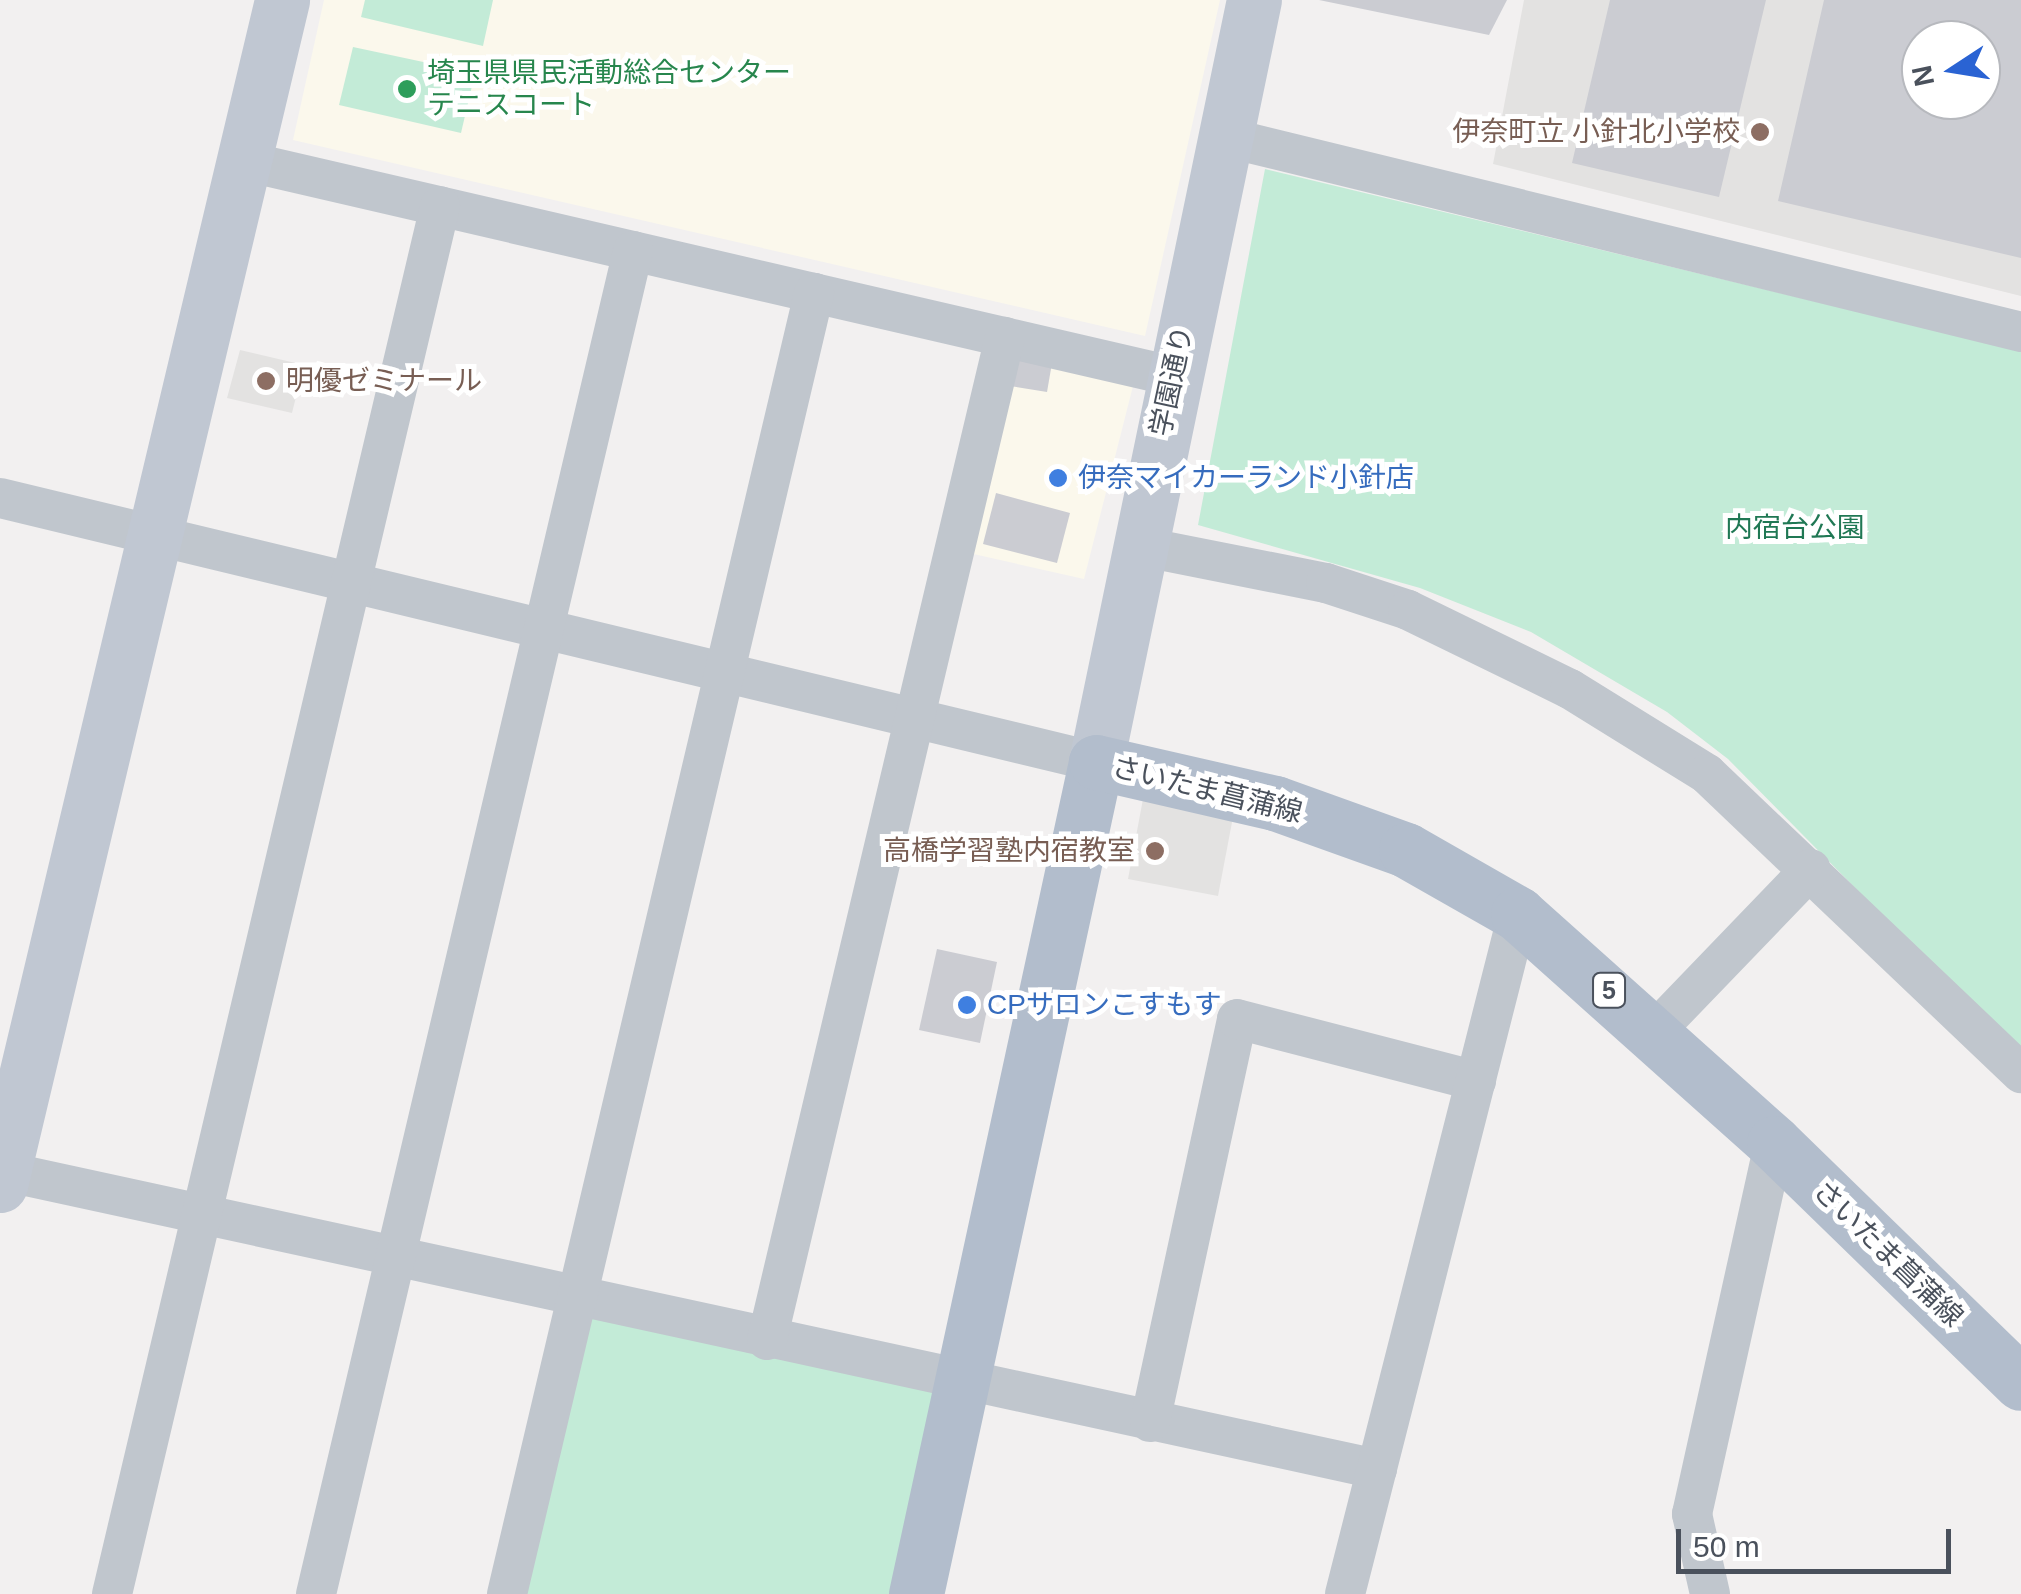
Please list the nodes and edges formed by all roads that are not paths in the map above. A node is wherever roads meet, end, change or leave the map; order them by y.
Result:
1 (282, 0) edge
2 (1254, 0) edge
3 (1224, 137) junction
4 (240, 160) junction
5 (440, 206) junction
6 (632, 251) junction
7 (814, 293) junction
8 (2021, 332) edge
9 (1005, 337) junction
10 (1172, 376) junction
11 (0, 498) edge
12 (152, 534) junction
13 (1139, 546) junction
14 (351, 582) junction
15 (544, 628) junction
16 (724, 672) junction
17 (914, 718) junction
18 (1096, 762) junction
19 (1811, 869) junction
20 (1518, 914) junction
21 (1654, 1032) junction
22 (2021, 1074) edge
23 (1476, 1081) junction
24 (1774, 1143) junction
25 (2, 1178) edge
26 (201, 1215) junction
27 (395, 1258) junction
28 (577, 1298) junction
29 (767, 1340) junction
30 (965, 1383) junction
31 (2021, 1383) edge
32 (1150, 1422) junction
33 (1377, 1469) junction
34 (112, 1594) edge
35 (316, 1594) edge
36 (507, 1594) edge
37 (916, 1594) edge
38 (1345, 1594) edge
39 (1710, 1594) edge

1 - 4 street
2 - 3 street, 学園通り
3 - 8 street
3 - 10 street, 学園通り
4 - 5 street
4 - 12 street
5 - 6 street
5 - 14 street
6 - 7 street
6 - 15 street
7 - 9 street
7 - 16 street
9 - 10 street
9 - 17 street
10 - 13 street, 学園通り
11 - 12 street
12 - 14 street
12 - 25 street
13 - 18 street, 学園通り
13 - 19 street
14 - 15 street
14 - 26 street
15 - 16 street
15 - 27 street
16 - 17 street
16 - 28 street
17 - 18 street
17 - 29 street
18 - 20 main road, さいたま菖蒲線 / 5
18 - 30 main road, さいたま菖蒲線
19 - 21 street
19 - 22 street
20 - 21 main road, さいたま菖蒲線 / 5
20 - 23 street
21 - 24 main road, さいたま菖蒲線 / 5
23 - 32 street
23 - 33 street
24 - 31 main road, さいたま菖蒲線 / 5
24 - 39 street
25 - 26 street
26 - 27 street
26 - 34 street
27 - 28 street
27 - 35 street
28 - 29 street
28 - 36 street
29 - 30 street
30 - 32 street
30 - 37 main road, さいたま菖蒲線
32 - 33 street
33 - 38 street

